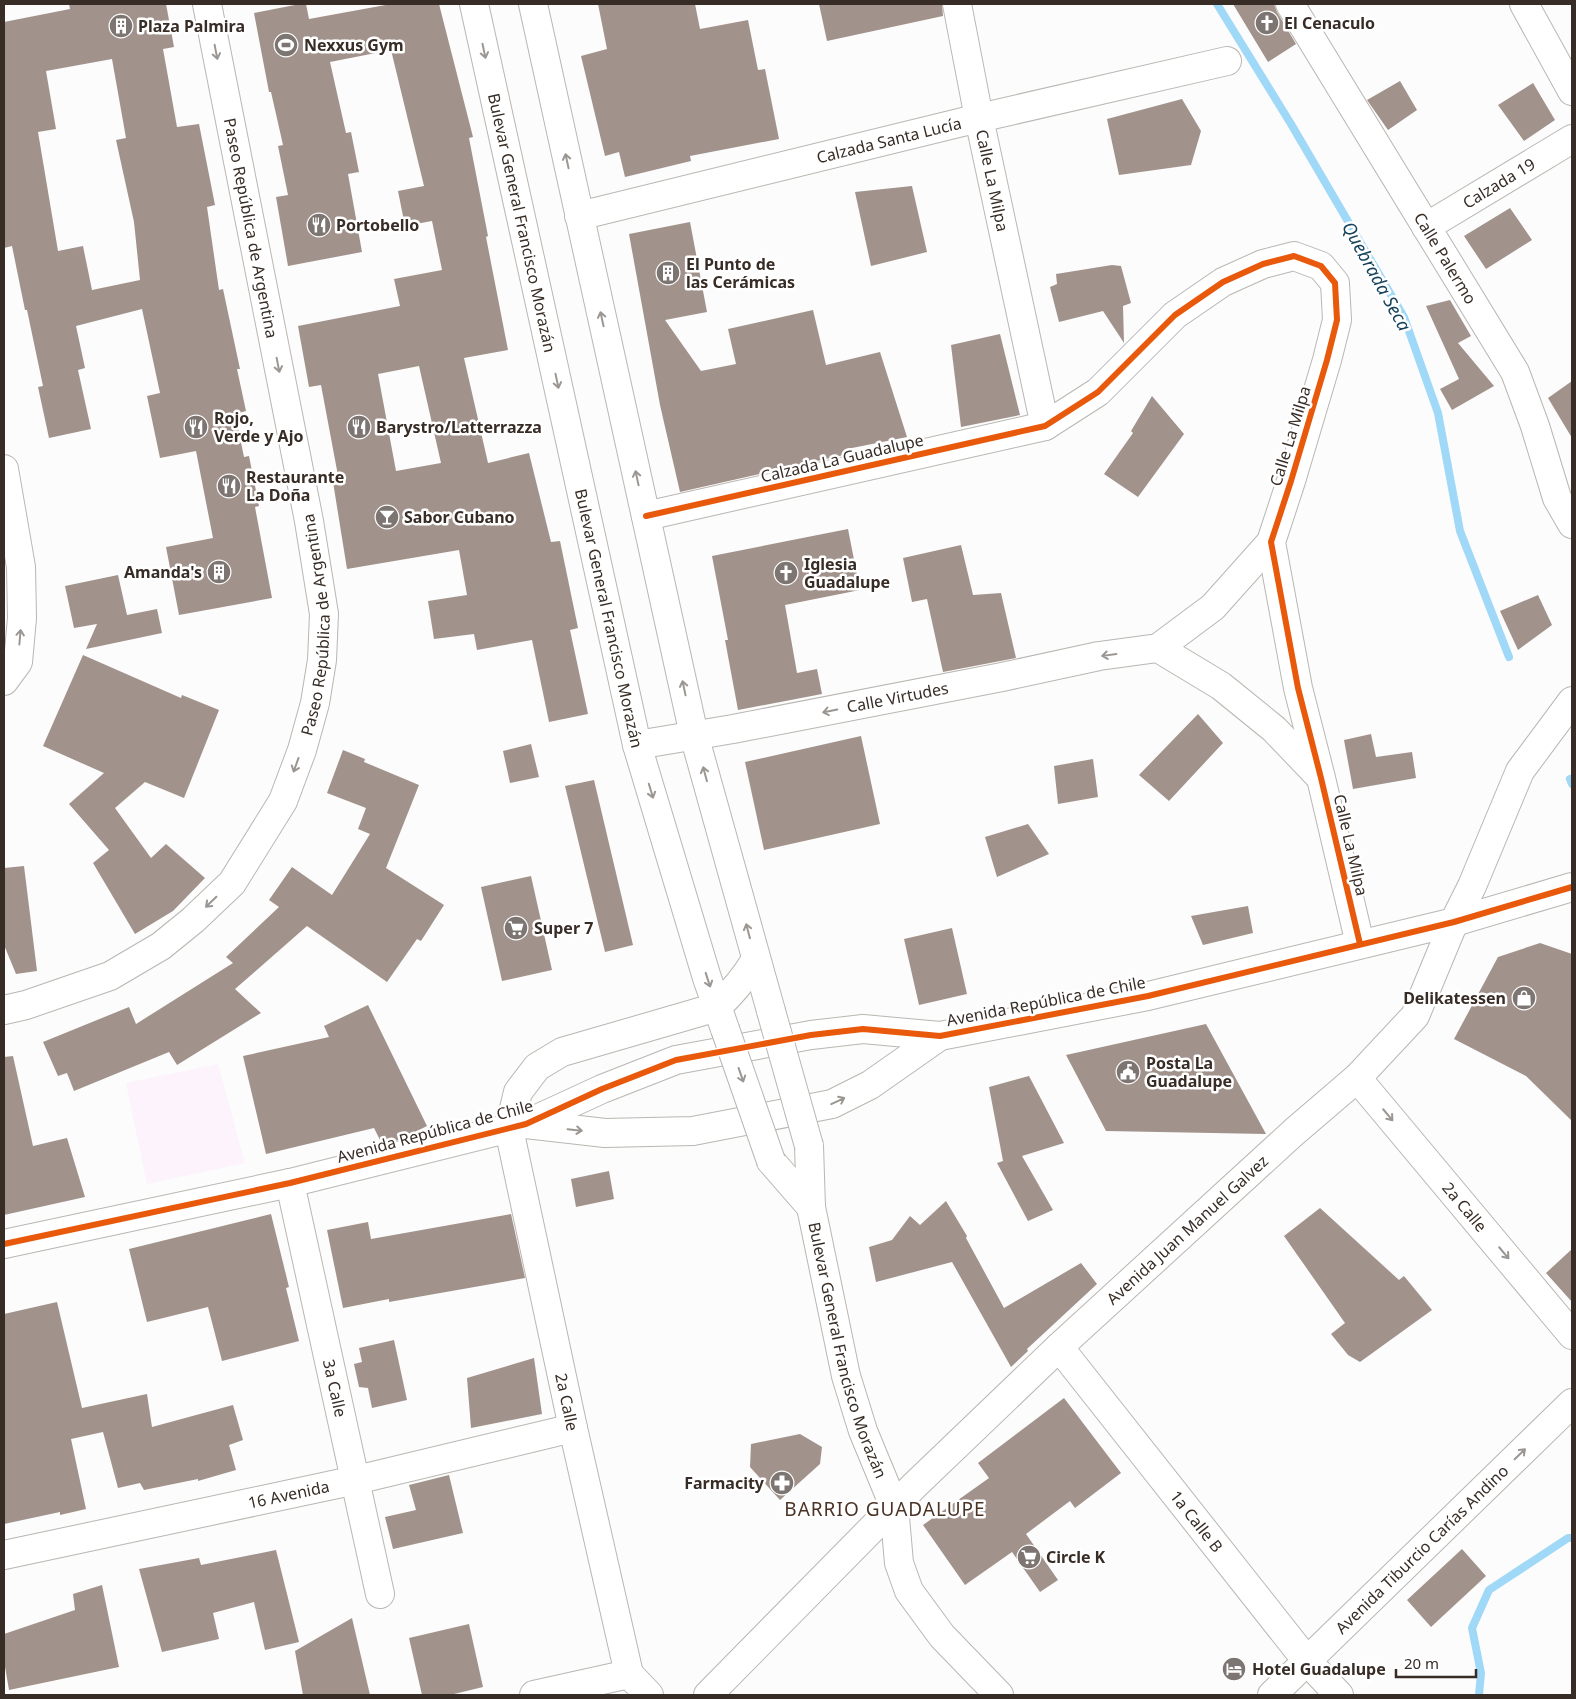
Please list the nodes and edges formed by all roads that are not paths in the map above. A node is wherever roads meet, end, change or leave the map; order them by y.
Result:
1 (207, 4) edge
2 (474, 4) edge
3 (533, 4) edge
4 (957, 4) edge
5 (1290, 4) edge
6 (1524, 4) edge
7 (1227, 61) dead end
8 (1572, 91) edge
9 (979, 118) junction
10 (1572, 139) edge
11 (579, 216) junction
12 (1426, 227) junction
13 (1045, 426) junction
14 (4, 469) edge
15 (646, 516) junction
16 (1572, 524) edge
17 (1270, 542) junction
18 (1158, 648) junction
19 (4, 681) edge
20 (1572, 701) edge
21 (694, 735) junction
22 (637, 745) junction
23 (1321, 778) junction
24 (1572, 887) edge
25 (1454, 922) junction
26 (1360, 944) junction
27 (756, 959) junction
28 (4, 1010) edge
29 (721, 1018) junction
30 (940, 1036) junction
31 (1357, 1078) junction
32 (518, 1127) junction
33 (290, 1183) junction
34 (811, 1207) junction
35 (4, 1244) edge
36 (1572, 1336) edge
37 (1059, 1347) junction
38 (1572, 1403) edge
39 (573, 1428) junction
40 (356, 1480) junction
41 (894, 1506) junction
42 (4, 1555) edge
43 (380, 1594) dead end
44 (1307, 1661) junction
45 (629, 1674) junction
46 (534, 1695) edge
47 (649, 1695) edge
48 (708, 1695) edge
49 (998, 1695) edge
50 (1272, 1695) edge
51 (1338, 1695) edge

1 -> 28 street, Paseo República de Argentina
2 -> 22 street, Bulevar General Francisco Morazán
11 -> 3 street, Bulevar General Francisco Morazán
4 - 9 street, Calle La Milpa
5 - 12 street, Calle Palermo
6 - 8 street
7 - 9 street, Calzada Santa Lucía
9 - 11 street, Calzada Santa Lucía
9 - 13 street, Calle La Milpa
10 - 12 street, Calzada 19
15 -> 11 street, Bulevar General Francisco Morazán
12 - 16 street, Calle Palermo
13 - 15 street, Calzada La Guadalupe
13 - 17 street, Calle La Milpa
19 -> 14 street
21 -> 15 street, Bulevar General Francisco Morazán
17 - 18 street, Calle Virtudes
17 - 23 street, Calle La Milpa
18 -> 21 street, Calle Virtudes
18 - 23 street
20 - 25 street, Avenida Juan Manuel Galvez
21 - 22 street, Calle Virtudes
27 -> 21 street, Bulevar General Francisco Morazán
22 -> 29 street, Bulevar General Francisco Morazán
23 - 26 street, Calle La Milpa
24 - 25 street, Avenida República de Chile
25 - 26 street, Avenida República de Chile
25 - 31 street, Avenida Juan Manuel Galvez
26 - 30 street, Avenida República de Chile
27 - 29 street
27 - 34 street, Bulevar General Francisco Morazán, bridge
29 - 32 street
29 -> 34 street, Bulevar General Francisco Morazán, bridge
30 - 32 street, Avenida República de Chile
32 -> 30 street, Avenida República de Chile
31 -> 36 street, 2a Calle
31 - 37 street, Avenida Juan Manuel Galvez
32 - 33 street, Avenida República de Chile
32 - 39 street, 2a Calle
33 - 35 street, Avenida República de Chile
33 - 40 street, 3a Calle
34 - 41 street, Bulevar General Francisco Morazán
37 - 41 street, Avenida Juan Manuel Galvez
37 - 44 street, 1a Calle B
44 -> 38 street, Avenida Tiburcio Carías Andino
39 - 40 street, 16 Avenida
39 - 45 street, 2a Calle
40 - 42 street, 16 Avenida
40 - 43 street, 3a Calle
41 - 48 street, Avenida Juan Manuel Galvez
41 - 49 street, Bulevar General Francisco Morazán
44 - 50 street, Avenida Tiburcio Carías Andino
44 - 51 street, 1a Calle B
45 - 46 street
45 - 47 street

